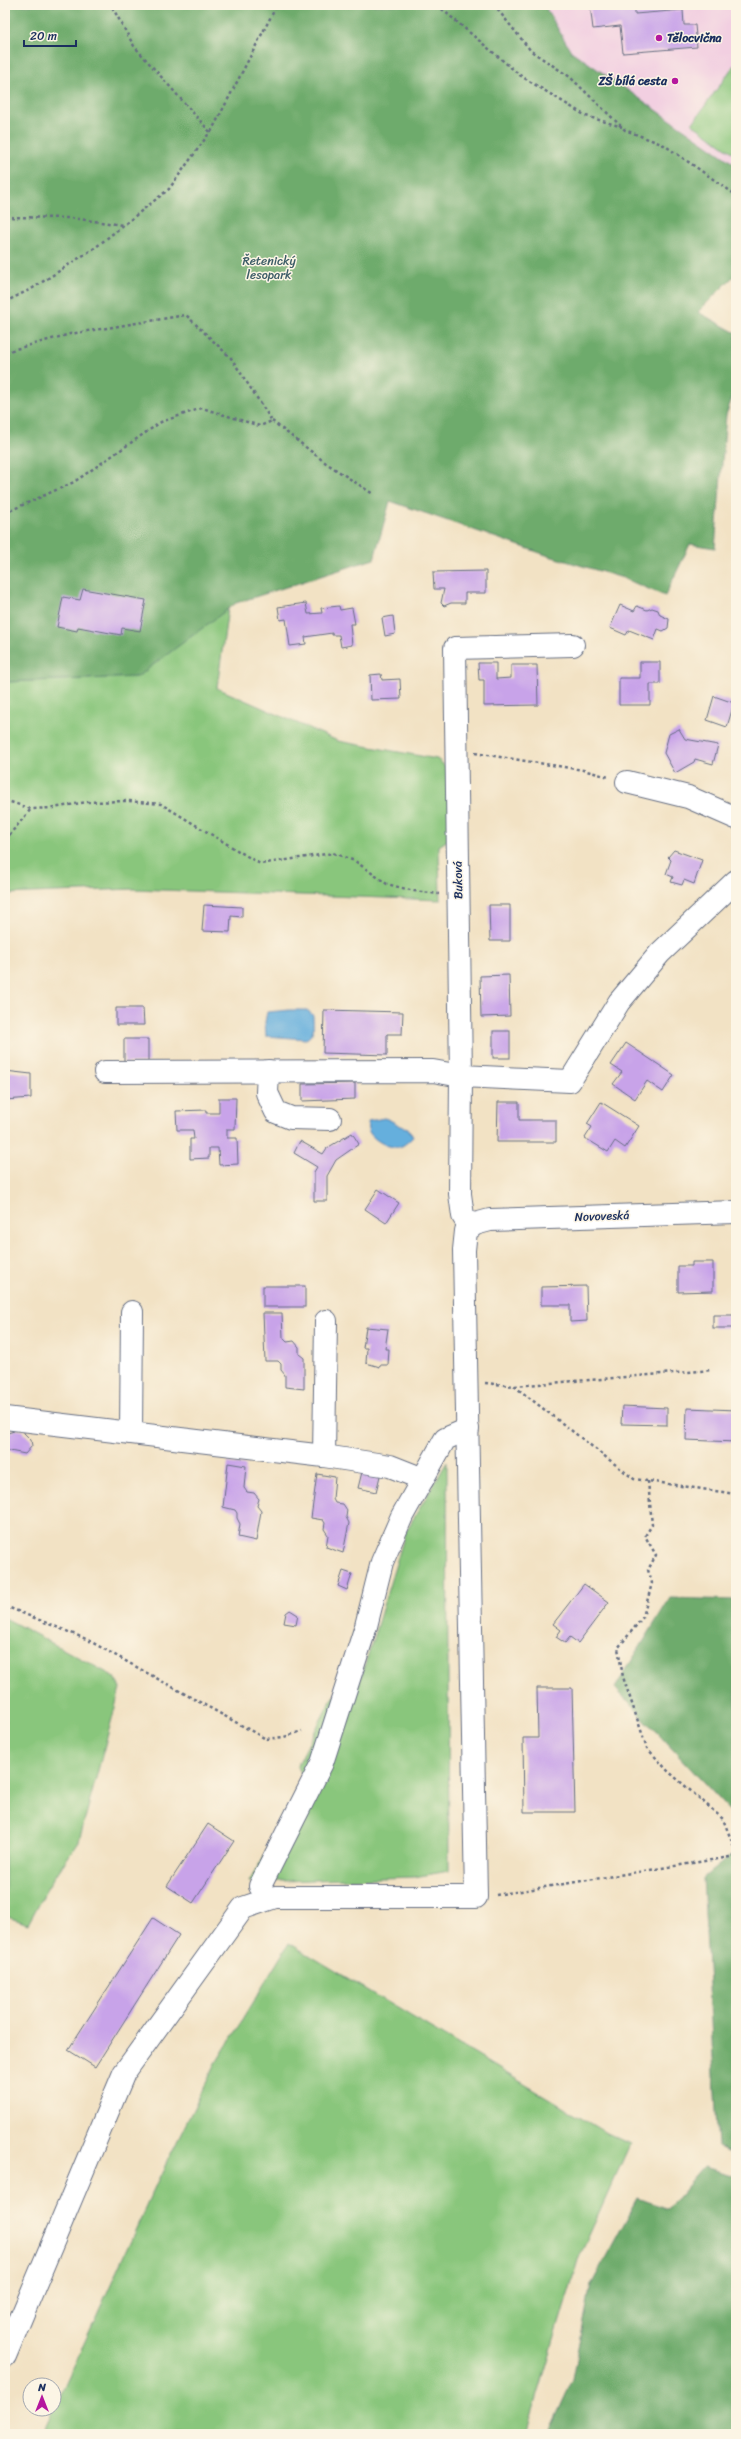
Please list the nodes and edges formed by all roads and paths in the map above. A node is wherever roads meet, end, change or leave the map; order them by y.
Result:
1 (111, 5) edge
2 (277, 5) edge
3 (437, 5) edge
4 (494, 5) edge
5 (622, 127) junction
6 (210, 132) junction
7 (736, 195) edge
8 (5, 217) edge
9 (123, 225) junction
10 (5, 302) edge
11 (5, 352) edge
12 (272, 421) junction
13 (374, 494) dead end
14 (5, 513) edge
15 (573, 645) dead end
16 (456, 750) junction
17 (627, 782) joint
18 (5, 800) edge
19 (31, 809) junction
20 (736, 818) edge
21 (5, 840) edge
22 (736, 881) edge
23 (458, 894) junction
24 (268, 1071) junction
25 (105, 1072) dead end
26 (461, 1076) junction
27 (330, 1120) dead end
28 (736, 1212) edge
29 (470, 1227) junction
30 (132, 1312) dead end
31 (326, 1321) dead end
32 (712, 1370) dead end
33 (467, 1384) junction
34 (514, 1386) junction
35 (5, 1418) edge
36 (468, 1429) junction
37 (131, 1433) junction
38 (324, 1456) junction
39 (423, 1478) junction
40 (648, 1481) junction
41 (736, 1494) edge
42 (5, 1606) edge
43 (302, 1731) dead end
44 (736, 1852) edge
45 (736, 1856) edge
46 (260, 1886) dead end
47 (476, 1897) junction
48 (5, 2356) edge

1 - 6 path
2 - 6 path
3 - 5 path
4 - 5 path
5 - 7 path
6 - 9 path
8 - 9 path
9 - 10 path
11 - 12 path
12 - 13 path
12 - 14 path
15 - 16 street, Buková
16 - 17 path
16 - 23 street, Buková
17 - 20 street
18 - 19 path
19 - 21 path
19 - 23 path
22 - 26 street
23 - 26 street, Buková
24 - 25 street
24 - 26 street
24 - 27 street
26 - 29 street, Buková
28 - 29 street, Novoveská
29 - 33 street
30 - 37 street
31 - 38 street
32 - 34 path
33 - 34 path
33 - 36 street
34 - 40 path
35 - 37 street
36 - 39 street
36 - 47 street
37 - 38 street
38 - 39 street
39 - 46 street
40 - 41 path
40 - 44 path
42 - 43 path
45 - 47 path
47 - 48 street

